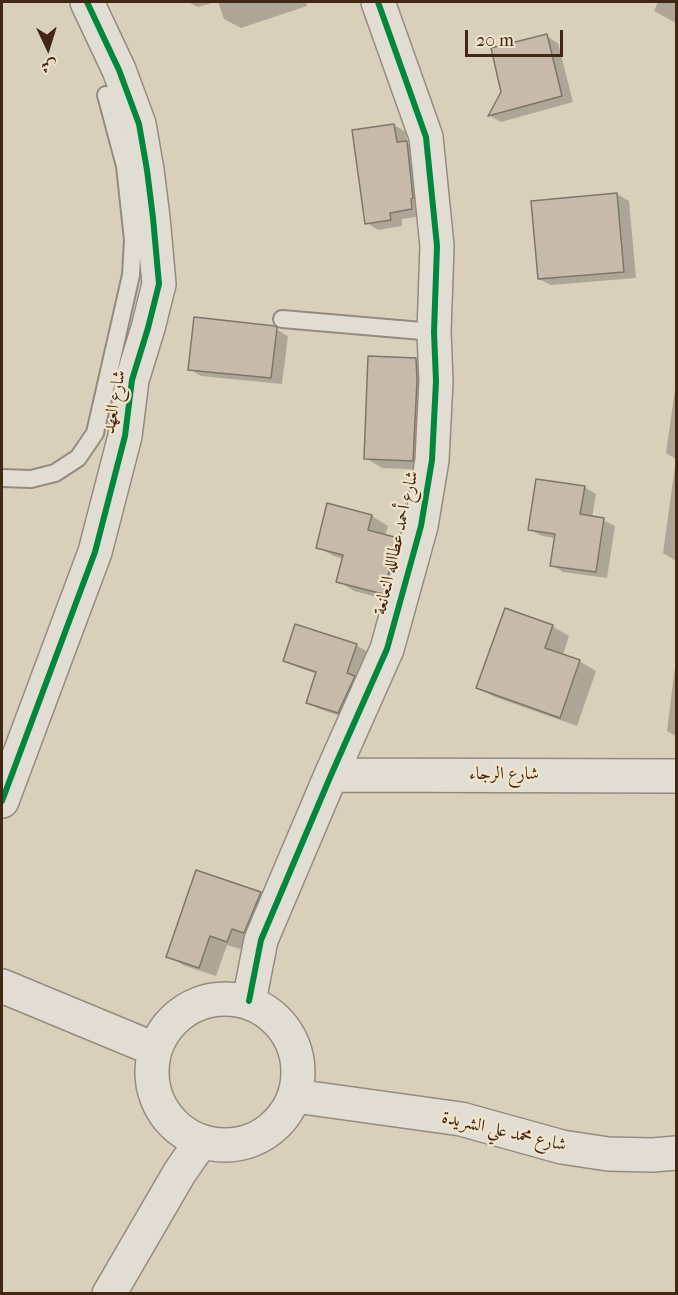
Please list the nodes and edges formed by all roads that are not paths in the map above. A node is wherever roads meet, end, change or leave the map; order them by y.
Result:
1 (87, 2) edge
2 (378, 2) edge
3 (106, 95) dead end
4 (282, 319) dead end
5 (133, 330) junction
6 (434, 332) junction
7 (2, 478) edge
8 (331, 775) junction
9 (676, 776) edge
10 (2, 801) edge
11 (2, 986) edge
12 (249, 1001) junction
13 (154, 1049) junction
14 (296, 1096) junction
15 (201, 1142) junction
16 (676, 1153) edge
17 (109, 1293) edge

1 - 5 street, شارع العهد
2 - 6 street, شارع أحمد عطاالله النعانعة
3 - 5 lane
4 - 6 lane
5 - 7 lane
5 - 10 street, شارع العهد
6 - 8 street, شارع أحمد عطاالله النعانعة
8 - 9 street, شارع الرجاء
8 - 12 street, شارع أحمد عطاالله النعانعة
11 - 13 street
12 - 13 street
12 - 14 street
13 - 15 street
14 - 15 street
14 - 16 street, شارع محمد علي الشريدة
15 - 17 street

